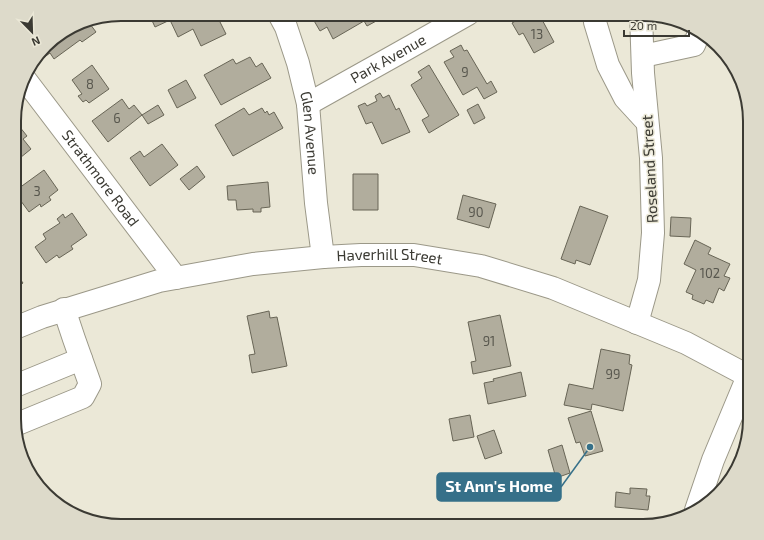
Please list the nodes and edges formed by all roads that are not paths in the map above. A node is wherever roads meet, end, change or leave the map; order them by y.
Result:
1 (283, 21) edge
2 (456, 21) edge
3 (595, 21) edge
4 (641, 21) edge
5 (697, 37) edge
6 (643, 56) junction
7 (28, 84) edge
8 (308, 104) junction
9 (648, 122) junction
10 (323, 257) junction
11 (176, 278) junction
12 (64, 309) junction
13 (637, 323) junction
14 (21, 326) edge
15 (81, 359) junction
16 (743, 373) edge
17 (21, 384) edge
18 (743, 390) edge
19 (21, 422) edge
20 (699, 502) edge

1 - 8 street, Glen Avenue
2 - 8 street, Park Avenue
3 - 9 street
4 - 6 street, Roseland Street
5 - 6 street
6 - 9 street, Roseland Street
7 - 11 street, Strathmore Road
8 - 10 street, Glen Avenue
9 - 13 street, Roseland Street
10 - 11 street, Haverhill Street
10 - 13 street, Haverhill Street
11 - 12 street, Haverhill Street
12 - 14 street, Haverhill Street
12 - 15 street
13 - 16 street, Haverhill Street
15 - 17 street
15 - 19 street
18 - 20 street

